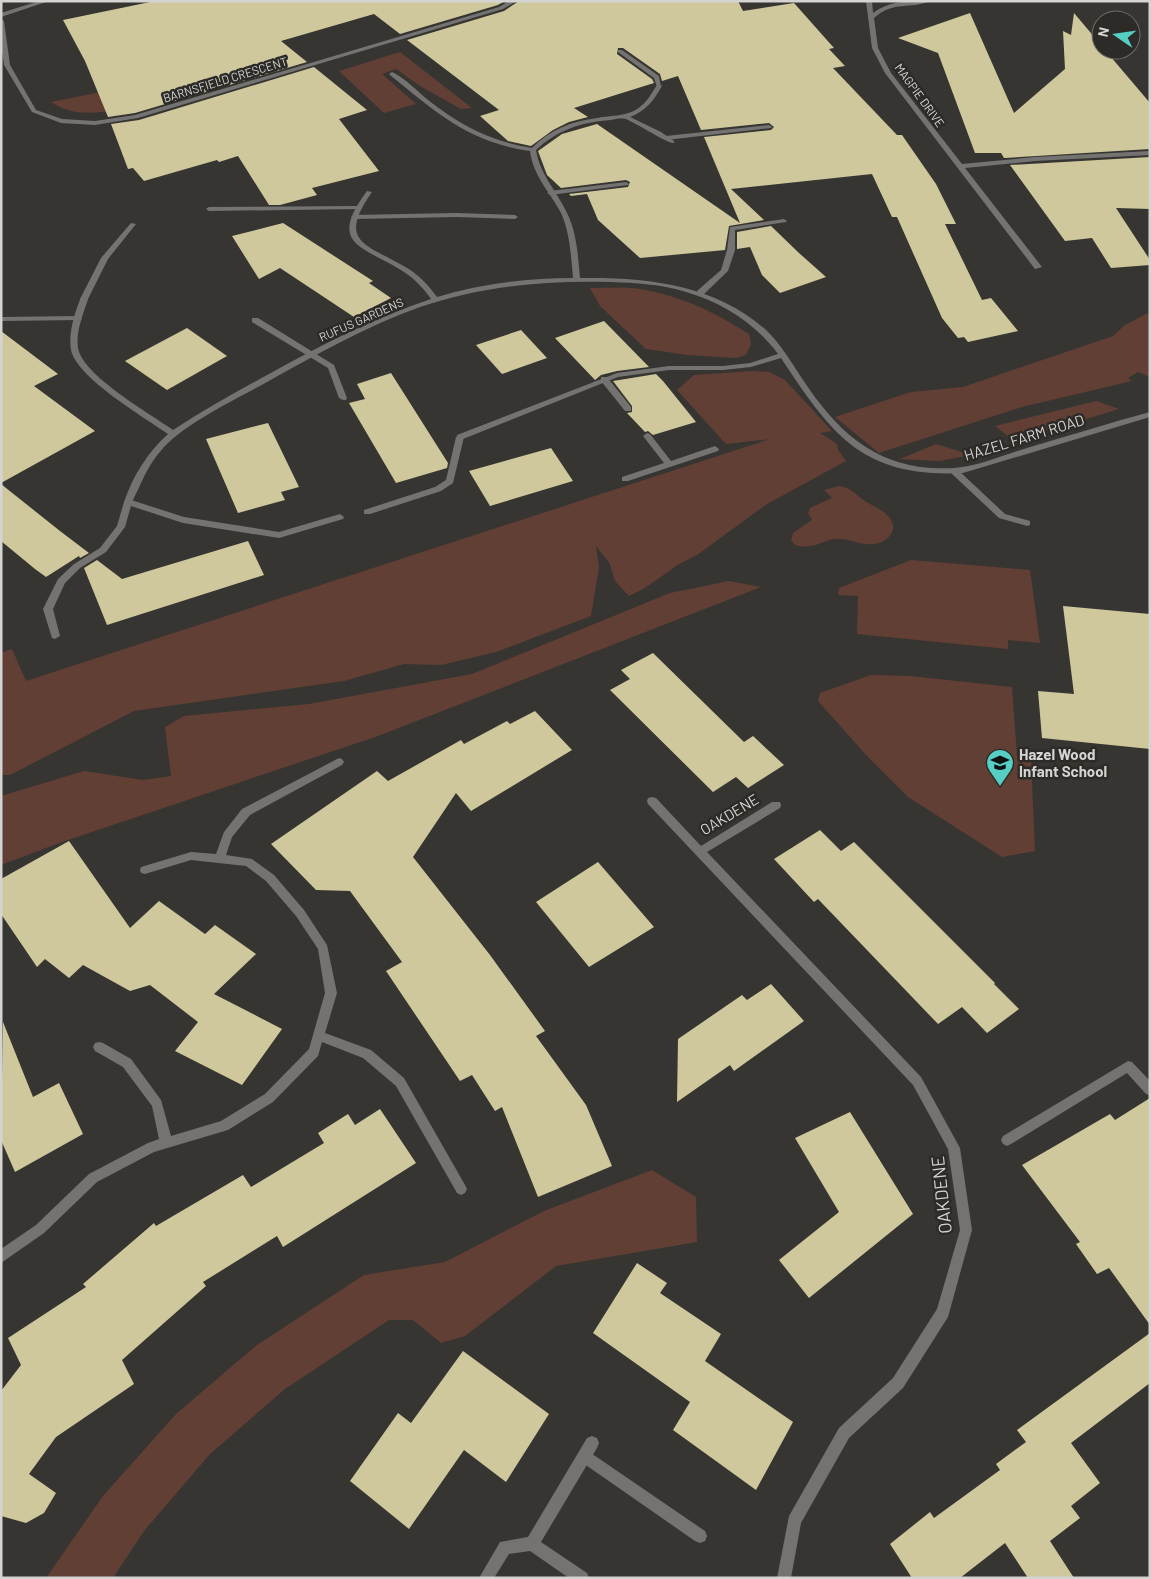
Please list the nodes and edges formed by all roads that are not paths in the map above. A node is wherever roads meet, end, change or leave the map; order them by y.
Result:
1 (46, 1) edge
2 (514, 1) edge
3 (869, 1) edge
4 (927, 2) edge
5 (1, 15) edge
6 (871, 18) junction
7 (1, 21) edge
8 (620, 51) dead end
9 (4, 66) edge
10 (392, 74) dead end
11 (626, 117) junction
12 (769, 127) dead end
13 (666, 138) junction
14 (672, 142) dead end
15 (533, 150) junction
16 (1150, 153) edge
17 (961, 166) junction
18 (626, 184) dead end
19 (369, 192) dead end
20 (550, 193) junction
21 (357, 208) junction
22 (209, 209) dead end
23 (354, 217) junction
24 (515, 217) dead end
25 (784, 221) dead end
26 (133, 224) dead end
27 (1038, 267) dead end
28 (577, 279) junction
29 (700, 293) junction
30 (436, 300) junction
31 (78, 318) junction
32 (1, 319) edge
33 (254, 320) dead end
34 (310, 355) junction
35 (784, 355) junction
36 (604, 380) junction
37 (343, 398) dead end
38 (628, 410) dead end
39 (1150, 414) edge
40 (173, 434) junction
41 (647, 436) dead end
42 (715, 449) dead end
43 (669, 464) junction
44 (905, 466) joint
45 (954, 471) junction
46 (625, 479) dead end
47 (128, 502) junction
48 (367, 512) dead end
49 (340, 517) dead end
50 (1027, 523) dead end
51 (55, 636) dead end
52 (339, 762) dead end
53 (652, 802) dead end
54 (776, 805) dead end
55 (699, 852) junction
56 (219, 859) junction
57 (145, 870) dead end
58 (319, 1036) junction
59 (99, 1047) dead end
60 (1150, 1090) edge
61 (1007, 1140) dead end
62 (166, 1142) junction
63 (461, 1189) dead end
64 (1, 1257) edge
65 (592, 1443) dead end
66 (585, 1456) junction
67 (700, 1536) dead end
68 (532, 1544) junction
69 (486, 1578) edge
70 (582, 1578) edge
71 (784, 1578) edge

1 - 5 street
2 - 9 street, BARNSFIELD CRESCENT
3 - 6 street, MAGPIE DRIVE
4 - 6 street
6 - 17 street, MAGPIE DRIVE
7 - 9 street, BARNSFIELD CRESCENT
8 - 11 street
10 - 15 street
11 - 13 street
11 - 15 street
12 - 13 street
13 - 14 street
15 - 20 street
16 - 17 street
17 - 27 street, MAGPIE DRIVE
18 - 20 street
19 - 21 street
20 - 28 street
21 - 22 street
21 - 23 street
23 - 24 street
23 - 30 street
25 - 29 street
26 - 31 street
28 - 29 street, RUFUS GARDENS
28 - 30 street, RUFUS GARDENS
29 - 35 street, RUFUS GARDENS
30 - 34 street, RUFUS GARDENS
31 - 32 street
31 - 40 street
33 - 34 street
34 - 37 street
34 - 40 street, RUFUS GARDENS
35 - 36 street
35 - 44 street, RUFUS GARDENS
36 - 38 street
36 - 48 street
39 - 45 street, HAZEL FARM ROAD
40 - 47 street, RUFUS GARDENS
41 - 43 street
42 - 43 street
43 - 46 street
44 - 45 street, HAZEL FARM ROAD
45 - 50 street
47 - 49 street
47 - 51 street, RUFUS GARDENS
52 - 56 street
53 - 55 street, OAKDENE
54 - 55 street, OAKDENE
55 - 71 street, OAKDENE
56 - 57 street
56 - 58 street
58 - 62 street
58 - 63 street
59 - 62 street
60 - 61 street
62 - 64 street
65 - 66 street
66 - 67 street
66 - 68 street
68 - 69 street
68 - 70 street

